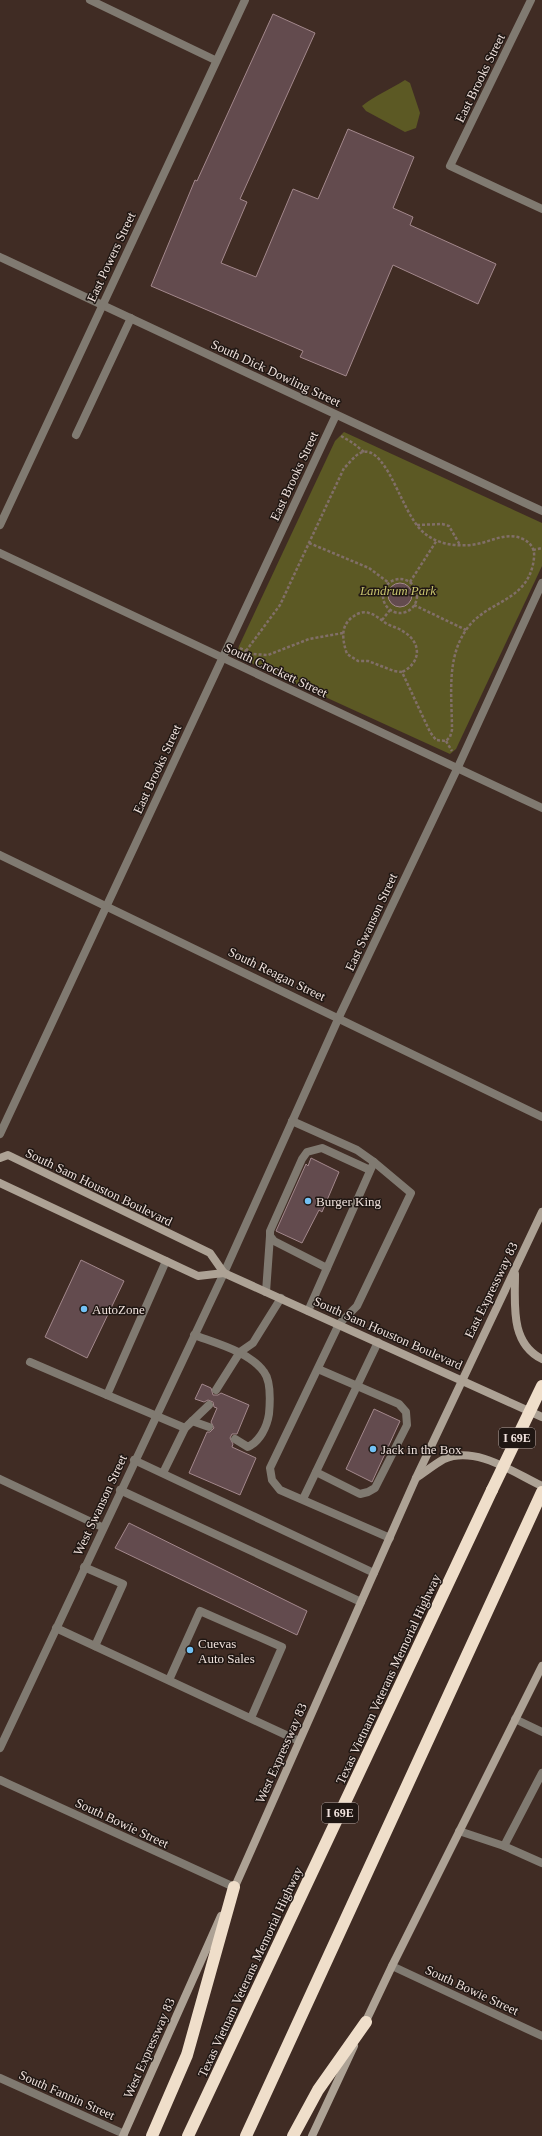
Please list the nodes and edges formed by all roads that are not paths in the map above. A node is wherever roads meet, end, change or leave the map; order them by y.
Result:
1 (90, 0) edge
2 (245, 0) edge
3 (531, 0) edge
4 (215, 60) junction
5 (542, 209) edge
6 (0, 257) edge
7 (102, 304) junction
8 (131, 318) junction
9 (336, 415) junction
10 (76, 436) dead end
11 (542, 511) edge
12 (0, 525) edge
13 (0, 553) edge
14 (542, 583) edge
15 (222, 659) junction
16 (458, 767) junction
17 (542, 808) edge
18 (0, 855) edge
19 (106, 905) junction
20 (339, 1017) junction
21 (542, 1117) edge
22 (292, 1121) junction
23 (0, 1134) edge
24 (0, 1158) edge
25 (372, 1166) junction
26 (0, 1182) edge
27 (542, 1212) edge
28 (270, 1236) junction
29 (166, 1261) junction
30 (327, 1268) junction
31 (515, 1271) junction
32 (224, 1273) junction
33 (266, 1292) junction
34 (281, 1298) junction
35 (308, 1311) junction
36 (339, 1324) junction
37 (194, 1335) junction
38 (378, 1342) junction
39 (240, 1352) junction
40 (542, 1360) edge
41 (30, 1362) dead end
42 (318, 1368) junction
43 (462, 1379) junction
44 (542, 1386) edge
45 (356, 1387) junction
46 (216, 1390) dead end
47 (107, 1395) junction
48 (209, 1405) dead end
49 (155, 1416) junction
50 (542, 1417) edge
51 (192, 1421) junction
52 (208, 1427) dead end
53 (185, 1428) junction
54 (235, 1439) dead end
55 (134, 1460) junction
56 (316, 1472) junction
57 (162, 1473) junction
58 (416, 1478) junction
59 (0, 1479) edge
60 (542, 1486) edge
61 (120, 1490) junction
62 (542, 1492) edge
63 (303, 1499) junction
64 (102, 1527) junction
65 (390, 1538) junction
66 (84, 1567) junction
67 (374, 1573) junction
68 (361, 1602) junction
69 (56, 1628) junction
70 (95, 1646) junction
71 (542, 1666) edge
72 (169, 1680) junction
73 (251, 1718) junction
74 (515, 1720) junction
75 (542, 1732) edge
76 (299, 1740) junction
77 (0, 1748) edge
78 (542, 1773) edge
79 (0, 1780) edge
80 (539, 1788) edge
81 (459, 1831) junction
82 (504, 1846) junction
83 (542, 1863) edge
84 (234, 1887) junction
85 (392, 1966) junction
86 (366, 2022) junction
87 (542, 2036) edge
88 (0, 2078) edge
89 (124, 2135) edge
90 (152, 2136) edge
91 (188, 2136) edge
92 (246, 2136) edge
93 (293, 2136) edge
94 (312, 2136) edge

1 - 4 street
2 - 4 street, East Powers Street
3 - 5 street, East Brooks Street
4 - 7 street, East Powers Street
6 - 7 street, South Dick Dowling Street
7 - 8 street, South Dick Dowling Street
7 - 12 street, East Powers Street
8 - 9 street, South Dick Dowling Street
8 - 10 street
9 - 11 street, South Dick Dowling Street
9 - 15 street, East Brooks Street
13 - 15 street, South Crockett Street
14 - 16 street, East Swanson Street
15 - 16 street, South Crockett Street
15 - 19 street, East Brooks Street
16 - 17 street, South Crockett Street
16 - 20 street, East Swanson Street
18 - 19 street, South Reagan Street
19 - 20 street, South Reagan Street
19 - 23 street, East Brooks Street
20 - 21 street, South Reagan Street
20 - 22 street, East Swanson Street
22 - 25 street
22 - 32 street, East Swanson Street
24 - 32 main road, South Sam Houston Boulevard
25 - 28 street
25 - 30 street
25 - 36 street
26 - 29 main road
27 - 31 main road, East Expressway 83
28 - 30 street
28 - 33 street
29 - 32 main road
29 - 47 street
30 - 35 street
31 - 40 main road
31 - 43 main road, East Expressway 83
32 - 33 main road, South Sam Houston Boulevard
32 - 37 street, West Swanson Street
33 - 34 main road, South Sam Houston Boulevard
34 - 35 main road, South Sam Houston Boulevard
34 - 39 street
35 - 36 main road, South Sam Houston Boulevard
36 - 38 main road, South Sam Houston Boulevard
36 - 42 street
37 - 39 street
37 - 49 street, West Swanson Street
38 - 43 main road, South Sam Houston Boulevard
38 - 45 street
39 - 46 street
39 - 54 street
41 - 47 street
42 - 45 street
42 - 63 street
43 - 50 main road, South Sam Houston Boulevard
43 - 58 main road, West Expressway 83
44 - 91 highway, Texas Vietnam Veterans Memorial Highway / I 69E, bridge
45 - 56 street
45 - 56 street
47 - 49 street
48 - 51 street
49 - 53 street
49 - 55 street, West Swanson Street
51 - 52 street
51 - 53 street
53 - 57 street
55 - 57 street
55 - 61 street, West Swanson Street
56 - 63 street
57 - 67 street
58 - 60 main road
58 - 65 main road, West Expressway 83
59 - 64 street
61 - 64 street, West Swanson Street
61 - 68 street
62 - 92 highway
63 - 65 street
64 - 66 street, West Swanson Street
65 - 67 main road, West Expressway 83
66 - 69 street, West Swanson Street
66 - 70 street
67 - 68 main road, West Expressway 83
68 - 76 main road, West Expressway 83
69 - 70 street
69 - 77 street, West Swanson Street
70 - 72 street
71 - 74 main road
72 - 73 street
72 - 73 street
73 - 76 street
74 - 75 street
74 - 81 main road
76 - 84 main road, West Expressway 83
78 - 80 street
79 - 84 street, South Bowie Street
80 - 82 street
81 - 82 street
81 - 85 main road
82 - 83 street
84 - 89 main road, West Expressway 83
84 - 90 highway
85 - 86 main road
85 - 87 street, South Bowie Street
86 - 93 highway
86 - 94 main road
88 - 89 street, South Fannin Street

